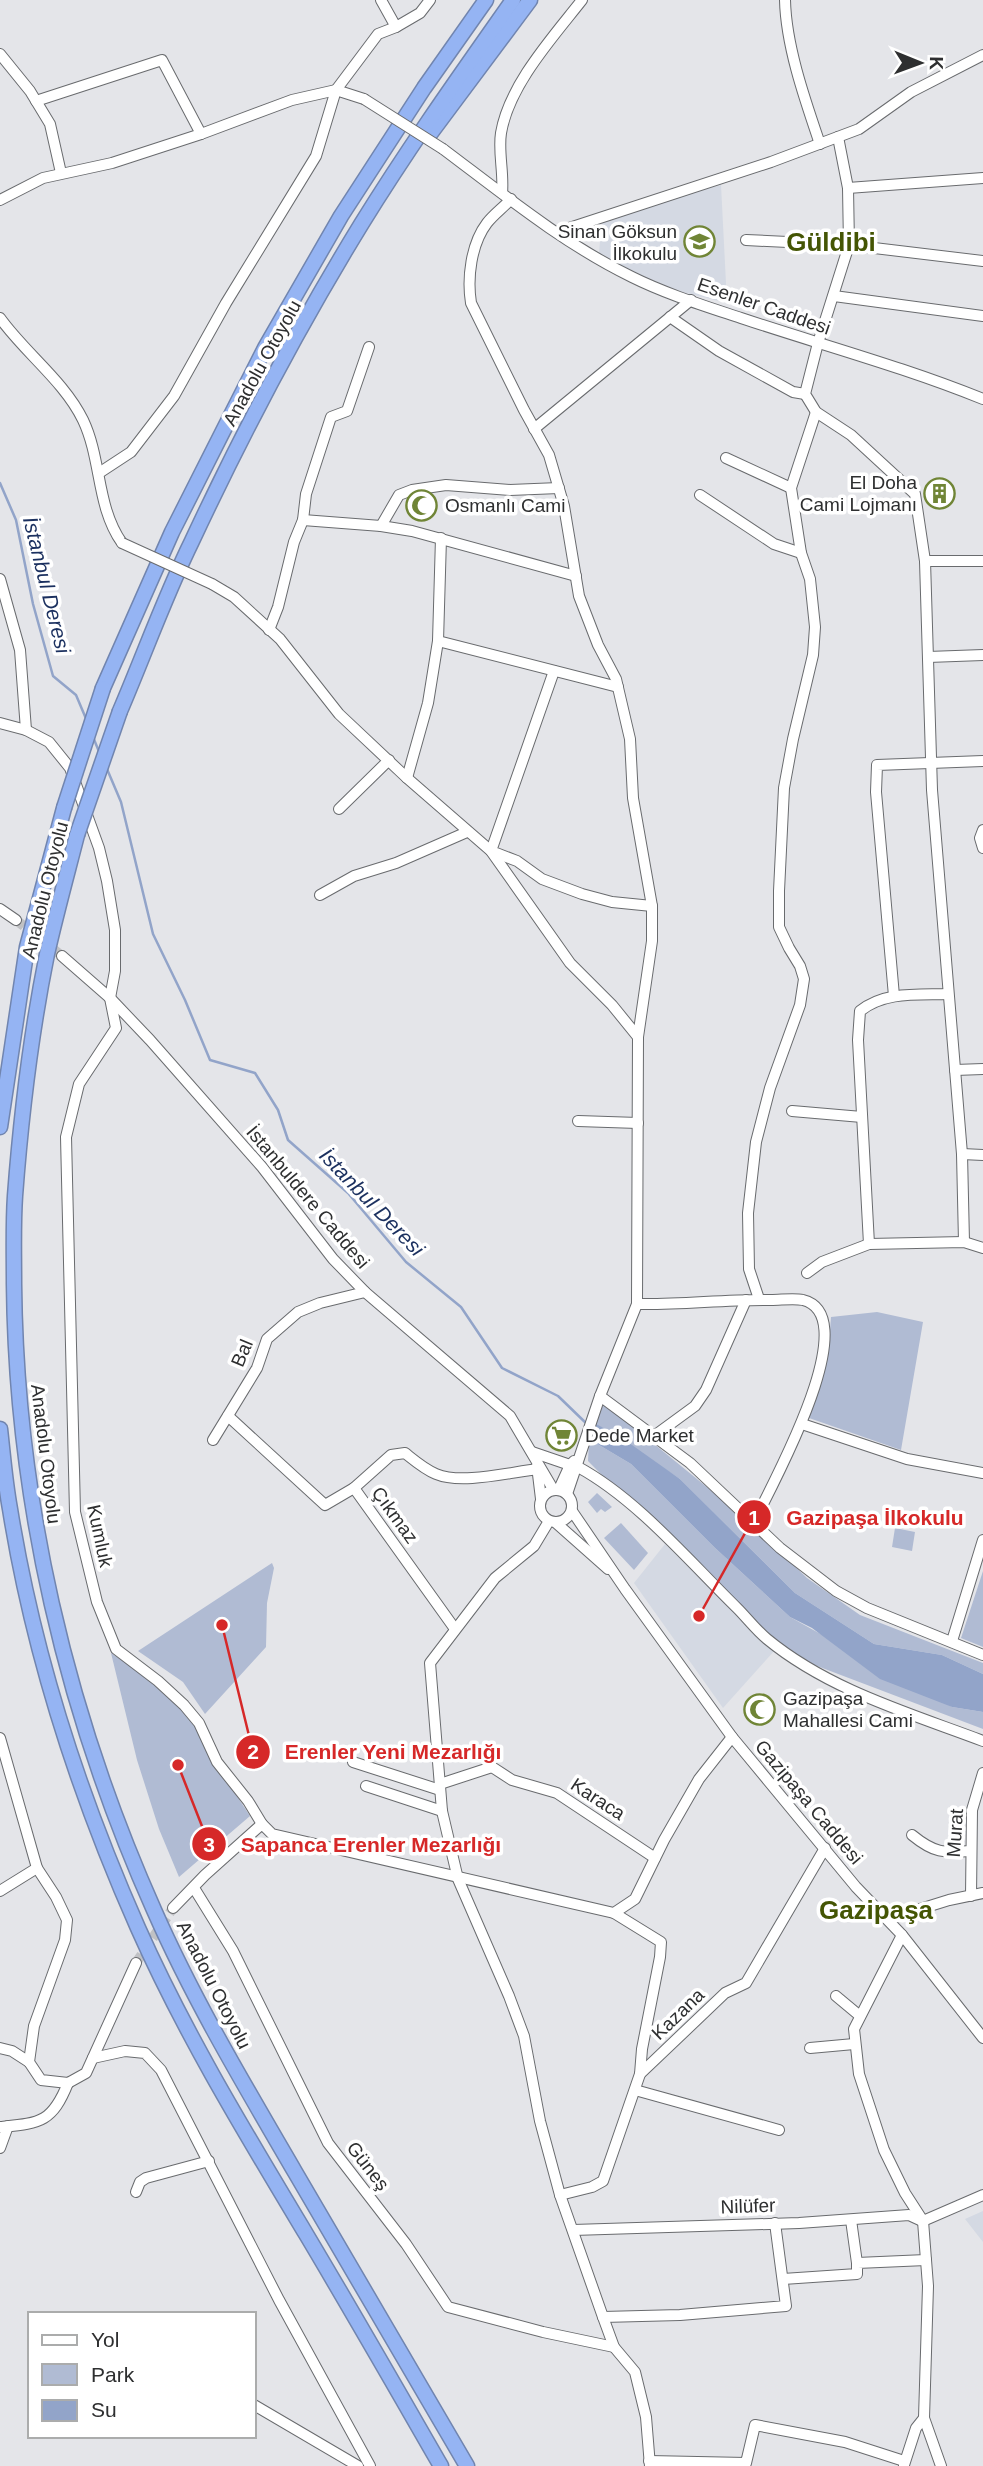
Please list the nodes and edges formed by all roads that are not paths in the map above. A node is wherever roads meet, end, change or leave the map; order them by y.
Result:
1 (380, 0) edge
2 (430, 0) edge
3 (486, 0) edge
4 (513, 0) edge
5 (530, 0) edge
6 (582, 0) edge
7 (785, 0) edge
8 (397, 27) junction
9 (0, 54) edge
10 (983, 55) edge
11 (336, 90) junction
12 (36, 101) junction
13 (201, 134) junction
14 (838, 136) junction
15 (820, 144) junction
16 (61, 173) junction
17 (983, 178) edge
18 (848, 188) junction
19 (502, 193) junction
20 (511, 199) junction
21 (0, 200) edge
22 (361, 224) junction
23 (557, 232) junction
24 (746, 240) dead end
25 (849, 245) junction
26 (983, 261) edge
27 (834, 296) junction
28 (691, 300) junction
29 (983, 316) edge
30 (670, 317) junction
31 (0, 318) edge
32 (818, 343) junction
33 (369, 347) dead end
34 (806, 394) junction
35 (983, 398) edge
36 (816, 412) junction
37 (534, 429) junction
38 (726, 458) dead end
39 (99, 473) junction
40 (559, 488) junction
41 (791, 488) junction
42 (700, 495) dead end
43 (303, 520) junction
44 (381, 526) junction
45 (441, 538) junction
46 (801, 552) junction
47 (925, 561) junction
48 (983, 561) edge
49 (576, 576) junction
50 (0, 579) edge
51 (269, 629) junction
52 (438, 640) junction
53 (983, 655) edge
54 (928, 657) junction
55 (554, 671) junction
56 (618, 687) junction
57 (0, 723) edge
58 (26, 730) junction
59 (389, 760) junction
60 (983, 761) edge
61 (931, 763) junction
62 (407, 778) junction
63 (339, 809) dead end
64 (983, 830) edge
65 (467, 832) junction
66 (983, 848) edge
67 (491, 852) junction
68 (320, 895) dead end
69 (652, 906) junction
70 (0, 909) edge
71 (16, 920) tunnel mouth
72 (62, 956) tunnel mouth
73 (948, 994) junction
74 (894, 996) junction
75 (110, 998) junction
76 (638, 1037) junction
77 (983, 1069) edge
78 (955, 1070) junction
79 (792, 1111) dead end
80 (862, 1117) junction
81 (578, 1121) dead end
82 (638, 1124) junction
83 (0, 1127) edge
84 (962, 1154) junction
85 (983, 1156) edge
86 (964, 1242) junction
87 (869, 1244) junction
88 (983, 1248) edge
89 (807, 1273) dead end
90 (365, 1293) junction
91 (759, 1299) junction
92 (746, 1300) junction
93 (637, 1304) junction
94 (600, 1396) junction
95 (228, 1416) junction
96 (802, 1423) junction
97 (0, 1429) edge
98 (654, 1436) junction
99 (213, 1440) dead end
100 (532, 1452) junction
101 (574, 1466) junction
102 (538, 1469) junction
103 (983, 1473) edge
104 (354, 1488) junction
105 (560, 1491) junction
106 (541, 1499) junction
107 (572, 1511) junction
108 (548, 1519) junction
109 (754, 1522) junction
110 (983, 1540) edge
111 (619, 1579) junction
112 (455, 1629) junction
113 (952, 1641) junction
114 (983, 1655) edge
115 (732, 1737) junction
116 (0, 1738) edge
117 (983, 1741) edge
118 (353, 1762) dead end
119 (983, 1773) edge
120 (366, 1786) dead end
121 (440, 1787) junction
122 (442, 1811) junction
123 (262, 1824) junction
124 (912, 1835) dead end
125 (825, 1848) junction
126 (971, 1851) junction
127 (655, 1858) junction
128 (37, 1868) junction
129 (458, 1879) junction
130 (194, 1888) junction
131 (0, 1891) edge
132 (983, 1893) edge
133 (971, 1896) junction
134 (173, 1909) tunnel mouth
135 (614, 1913) junction
136 (888, 1919) junction
137 (902, 1935) junction
138 (136, 1963) tunnel mouth
139 (836, 1996) dead end
140 (860, 2016) junction
141 (983, 2038) edge
142 (854, 2044) junction
143 (0, 2048) edge
144 (810, 2048) dead end
145 (93, 2059) junction
146 (29, 2062) junction
147 (640, 2074) junction
148 (68, 2083) junction
149 (635, 2090) junction
150 (4, 2127) edge
151 (779, 2130) dead end
152 (0, 2148) edge
153 (209, 2161) junction
154 (136, 2192) dead end
155 (561, 2195) junction
156 (983, 2195) edge
157 (851, 2220) junction
158 (923, 2221) junction
159 (775, 2222) junction
160 (573, 2230) junction
161 (926, 2260) junction
162 (857, 2263) junction
163 (783, 2279) junction
164 (603, 2317) junction
165 (614, 2347) junction
166 (256, 2406) edge
167 (923, 2418) junction
168 (904, 2463) edge
169 (650, 2464) edge
170 (358, 2466) edge
171 (370, 2466) edge
172 (440, 2466) edge
173 (467, 2466) edge
174 (941, 2466) edge

1 - 8 street
2 - 8 street
3 - 83 highway, Anadolu Otoyolu, bridge
4 - 22 highway, Anadolu Otoyolu
5 - 22 highway
6 - 19 street
7 - 15 street
8 - 11 street
9 - 12 street
10 - 14 street
11 - 13 street
11 - 19 street, Esenler Caddesi, bridge
11 - 39 street
12 - 13 street
12 - 16 street
13 - 16 street
14 - 15 street
14 - 18 street
15 - 23 street
16 - 21 street
17 - 18 street
18 - 25 street
19 - 20 street, Esenler Caddesi
20 - 23 street, Esenler Caddesi
20 - 37 street
22 - 173 highway, Anadolu Otoyolu, bridge
23 - 28 street, Esenler Caddesi
24 - 25 street
25 - 26 street
25 - 27 street
27 - 29 street
27 - 32 street
28 - 30 street
28 - 32 street, Esenler Caddesi
30 - 34 street
30 - 37 street
31 - 39 street
32 - 34 street
32 - 35 street, Esenler Caddesi
33 - 43 street
34 - 36 street
36 - 41 street
36 - 47 street
37 - 40 street
38 - 41 street
39 - 51 street, bridge
40 - 44 street
40 - 49 street
41 - 46 street
42 - 46 street
43 - 44 street
43 - 51 street
44 - 45 street
45 - 49 street
45 - 52 street
46 - 91 street
47 - 48 street
47 - 54 street
49 - 56 street
50 - 58 street
51 - 59 street
52 - 55 street
52 - 62 street
53 - 54 street
54 - 61 street
55 - 56 street
55 - 67 street
56 - 69 street
57 - 58 street, Kumluk
58 - 75 street, Kumluk
59 - 62 street
59 - 63 street
60 - 61 street
61 - 73 street
61 - 74 street
62 - 65 street
64 - 66 street
65 - 67 street
65 - 68 street
67 - 69 street
67 - 76 street
69 - 76 street
70 - 71 street
72 - 75 street, İstanbuldere Caddesi
73 - 74 street
73 - 78 street
74 - 80 street
75 - 90 street, İstanbuldere Caddesi
75 - 123 street, Kumluk
76 - 82 street
77 - 78 street
78 - 84 street
79 - 80 street
80 - 87 street
81 - 82 street
82 - 93 street
84 - 85 street
84 - 86 street
86 - 87 street
86 - 88 street
87 - 89 street
90 - 95 street, Bal
90 - 100 street, İstanbuldere Caddesi
91 - 92 street
91 - 96 street
92 - 93 street
92 - 98 street
93 - 94 street
94 - 98 street
94 - 101 street
95 - 99 street, Bal
95 - 104 street, Çıkmaz
96 - 103 street
96 - 109 street
97 - 172 highway
98 - 109 street
100 - 101 street
100 - 102 street, İstanbuldere Caddesi
100 - 105 street, İstanbuldere Caddesi
101 - 105 street
101 - 117 street
102 - 104 street
102 - 106 street, İstanbuldere Caddesi
104 - 112 street, Çıkmaz
105 - 106 street
105 - 107 street
106 - 108 street
107 - 108 street
107 - 111 street, Gazipaşa Caddesi
108 - 111 street, Gazipaşa Caddesi
108 - 112 street
109 - 113 street
110 - 113 street
111 - 115 street, Gazipaşa Caddesi
112 - 121 street
113 - 114 street
115 - 125 street, Gazipaşa Caddesi
115 - 127 street
116 - 128 street
118 - 121 street
119 - 126 street, Murat
120 - 122 street
121 - 122 street
121 - 127 street, Karaca
122 - 129 street
123 - 129 street
123 - 130 street
124 - 126 street
125 - 136 street, Gazipaşa Caddesi
125 - 147 street, Kazana
126 - 133 street, Murat
127 - 135 street
128 - 131 street
128 - 146 street
129 - 135 street
129 - 155 street
130 - 134 street
130 - 165 street, Güneş
132 - 133 street
133 - 136 street
135 - 147 street
136 - 137 street, Gazipaşa Caddesi
137 - 140 street
137 - 141 street, Gazipaşa Caddesi
138 - 145 street
139 - 140 street
140 - 142 street
142 - 144 street
142 - 158 street
143 - 146 street
145 - 148 street
145 - 153 street
146 - 148 street
147 - 149 street, Kazana
148 - 150 street
149 - 151 street
149 - 155 street, Kazana
150 - 152 street
153 - 154 street
153 - 171 street
155 - 160 street
156 - 158 street
157 - 158 street, Nilüfer
157 - 159 street, Nilüfer
157 - 162 street
158 - 161 street
159 - 160 street, Nilüfer
159 - 163 street
160 - 164 street
161 - 162 street
161 - 167 street
162 - 163 street
163 - 164 street
164 - 165 street
165 - 169 street
166 - 170 street
167 - 168 street
167 - 174 street
168 - 169 street

